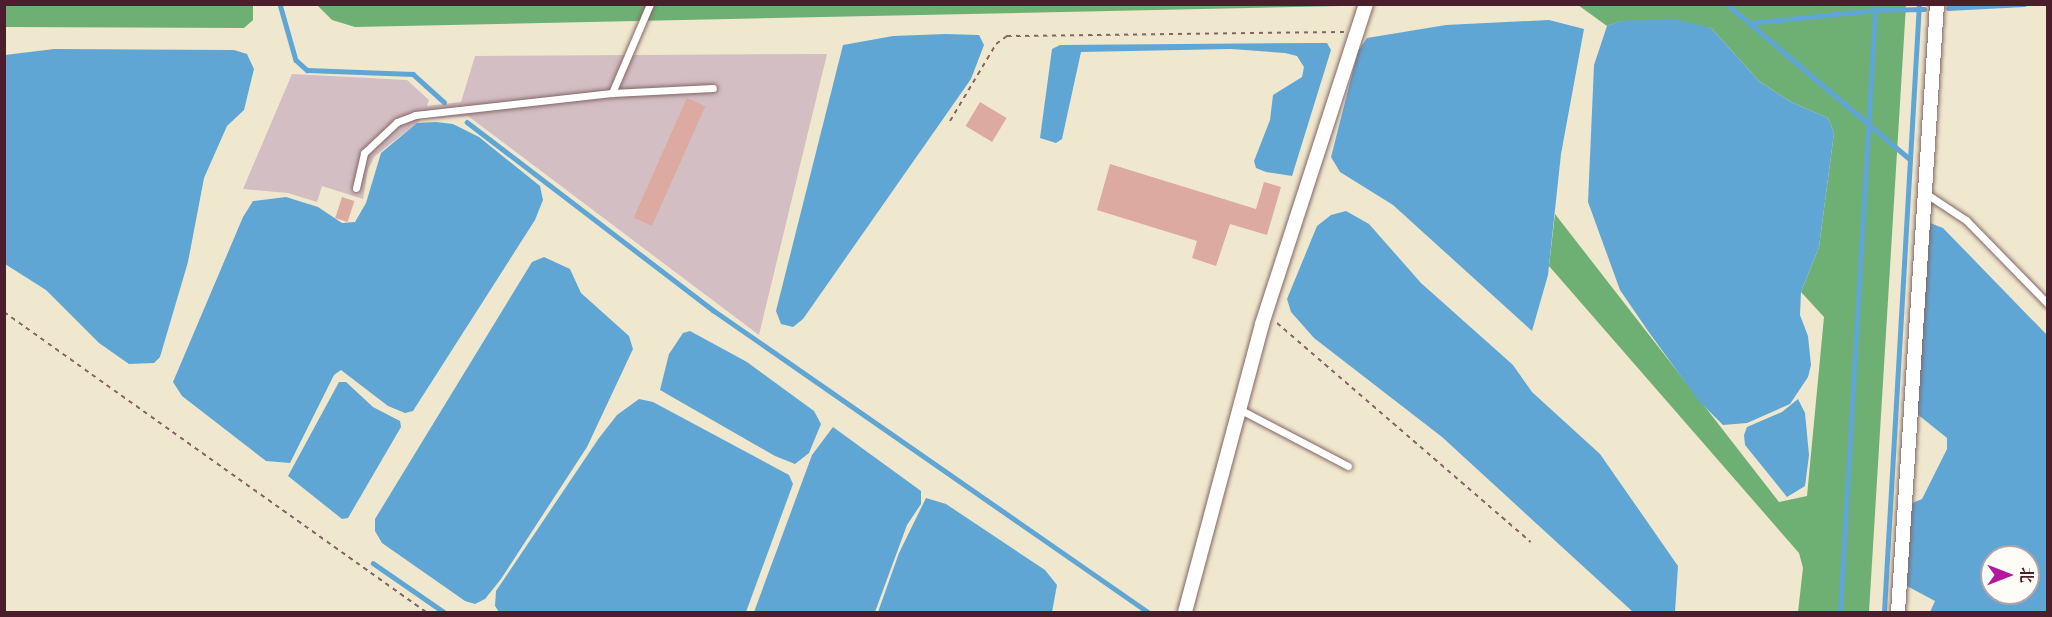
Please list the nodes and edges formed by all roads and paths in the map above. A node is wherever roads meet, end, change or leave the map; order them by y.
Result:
1 (650, 4) edge
2 (1366, 4) edge
3 (1936, 4) edge
4 (1355, 32) junction
5 (713, 88) dead end
6 (612, 93) junction
7 (950, 121) dead end
8 (356, 188) dead end
9 (1925, 193) junction
10 (2048, 304) edge
11 (4, 312) edge
12 (1265, 314) junction
13 (1239, 409) junction
14 (1348, 466) dead end
15 (1531, 542) dead end
16 (426, 612) edge
17 (1185, 612) edge
18 (1898, 612) edge

1 - 6 lane
2 - 4 street
3 - 9 street
4 - 7 path
4 - 12 street
5 - 6 lane
6 - 8 lane
9 - 10 lane
9 - 18 street
11 - 16 path
12 - 13 street
12 - 15 path
13 - 14 lane
13 - 17 street

